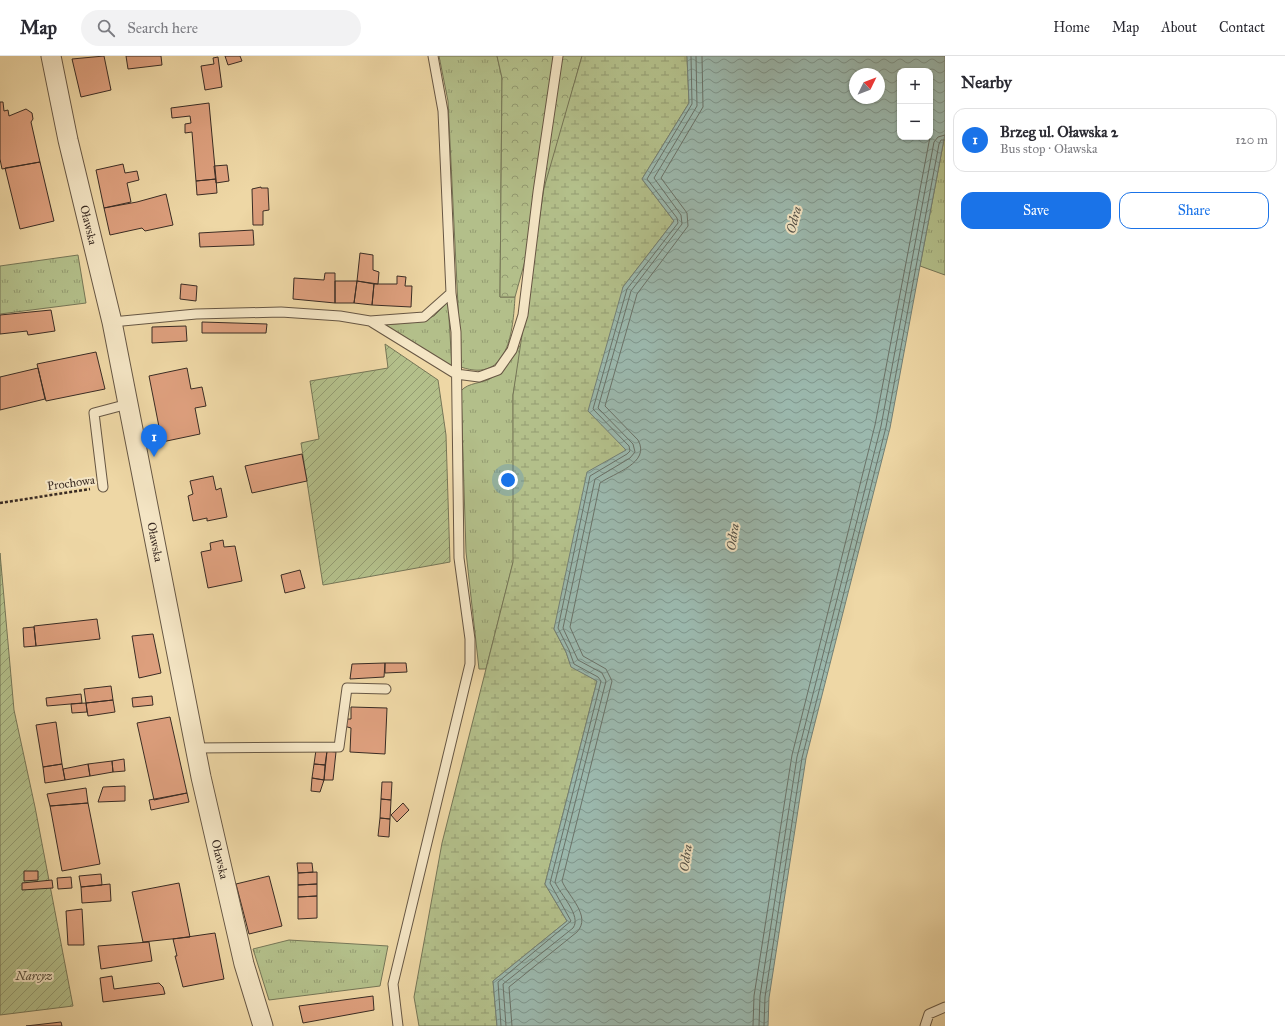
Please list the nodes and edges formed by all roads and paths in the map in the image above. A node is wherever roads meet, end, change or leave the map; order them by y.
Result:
1 (51, 56) edge
2 (433, 56) edge
3 (558, 56) edge
4 (451, 293) junction
5 (370, 321) junction
6 (112, 322) junction
7 (456, 374) junction
8 (128, 404) junction
9 (104, 487) joint
10 (0, 503) edge
11 (386, 689) dead end
12 (196, 748) junction
13 (945, 1007) edge
14 (263, 1026) edge
15 (398, 1026) edge
16 (925, 1026) edge

1 - 6 street, Oławska
2 - 4 lane
3 - 7 lane
4 - 5 lane
4 - 7 lane
5 - 6 lane
5 - 7 lane
6 - 8 street, Oławska
7 - 15 lane
8 - 9 lane
8 - 12 street, Oławska
9 - 10 path, Prochowa
11 - 12 lane
12 - 14 street, Oławska
13 - 16 lane

